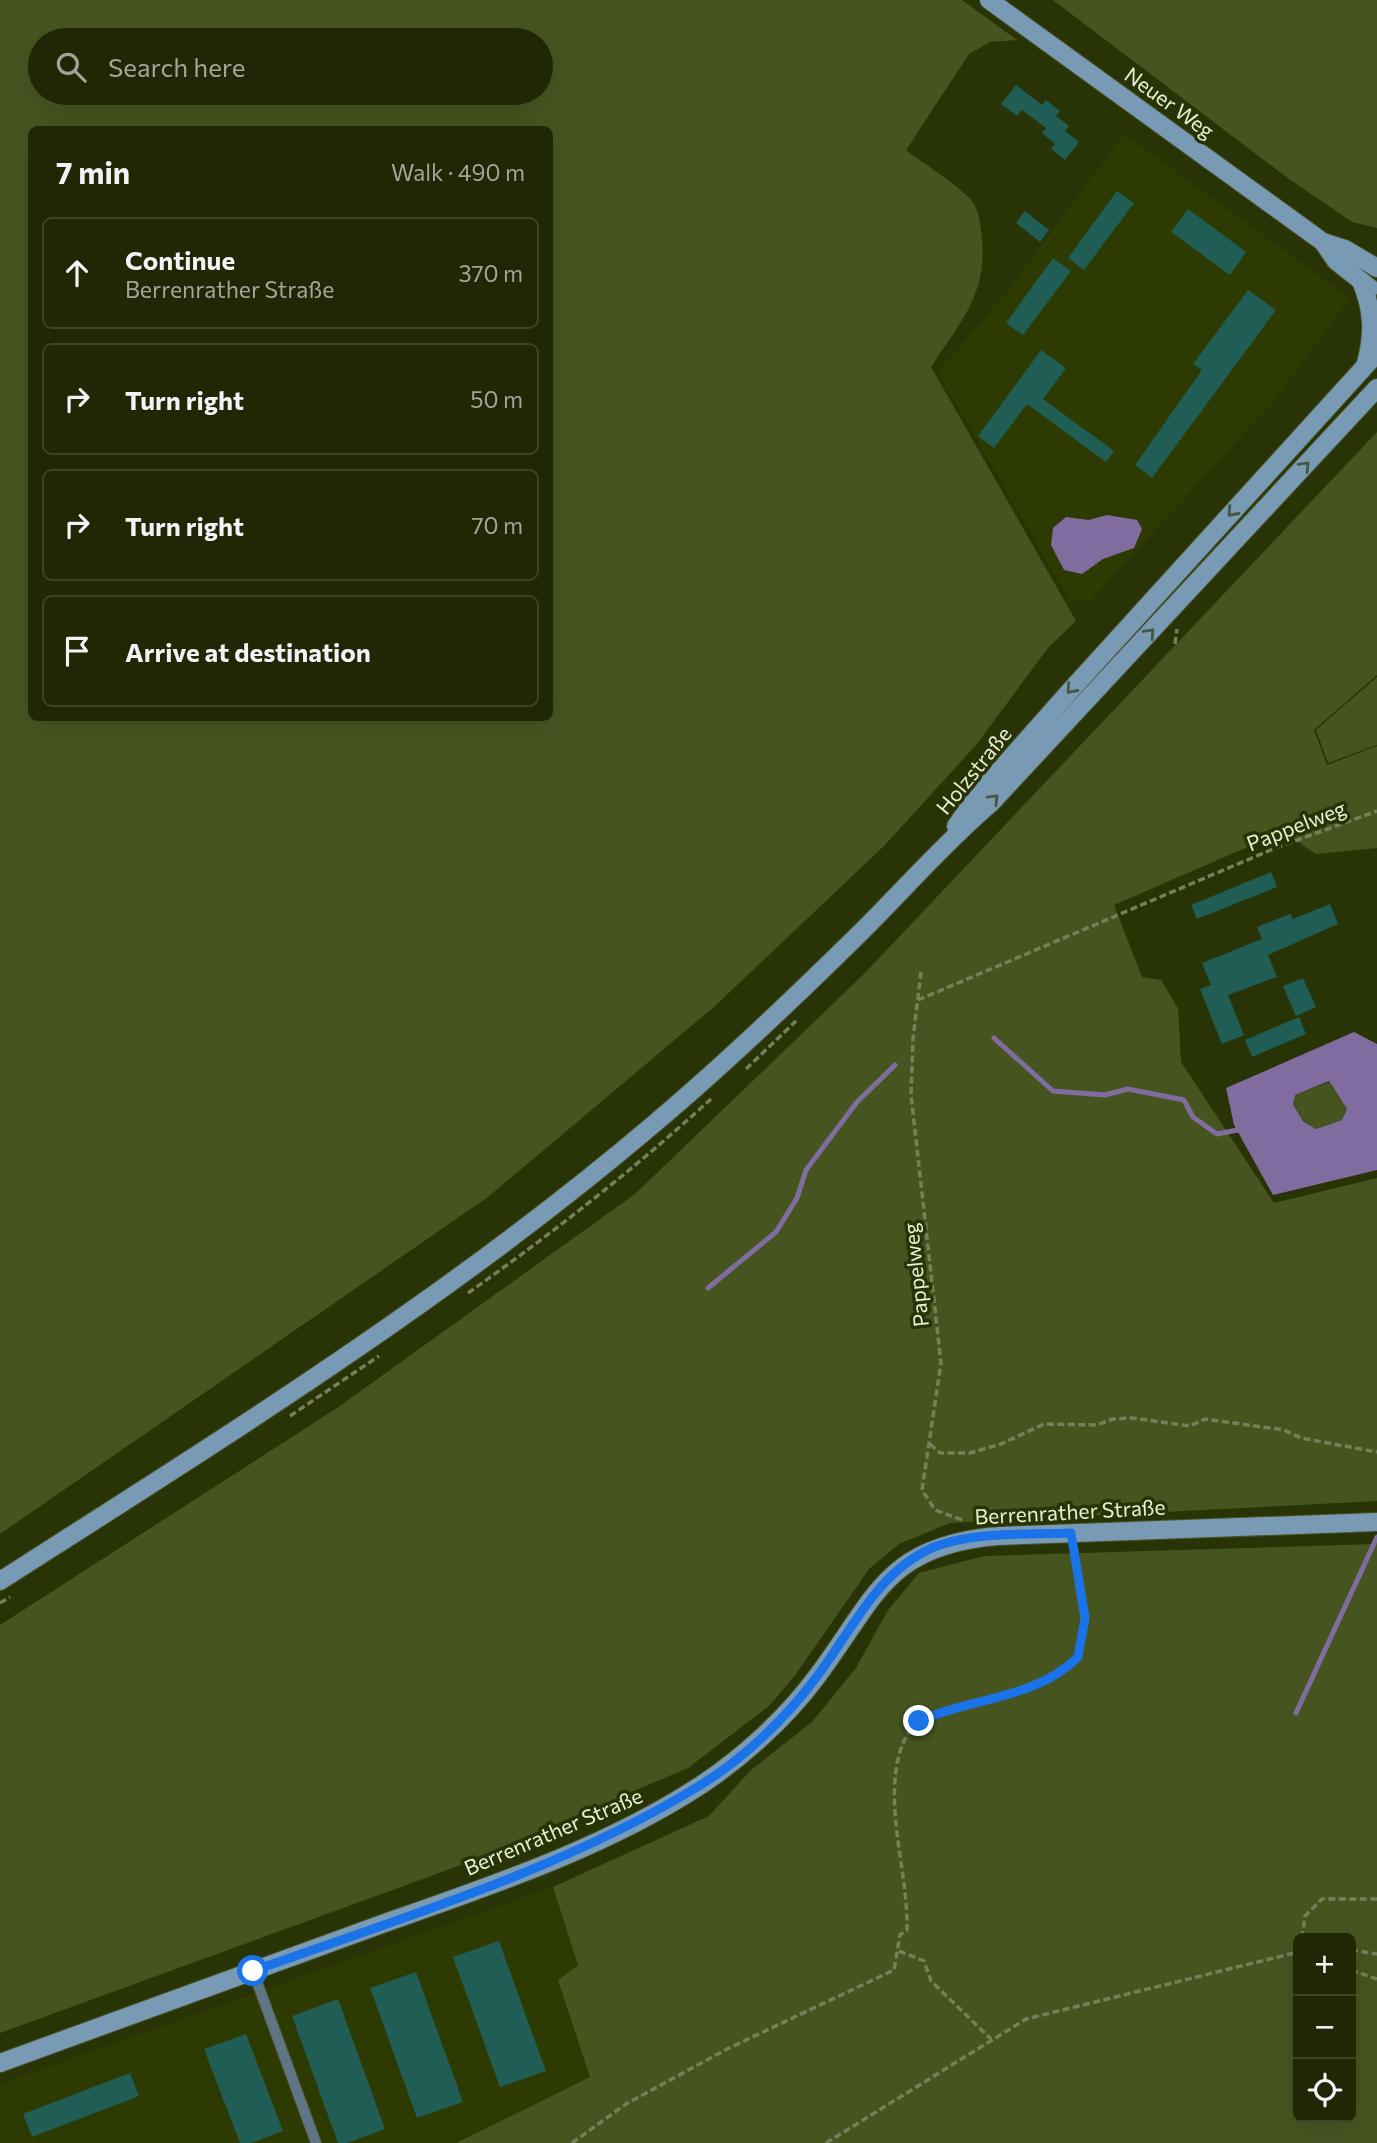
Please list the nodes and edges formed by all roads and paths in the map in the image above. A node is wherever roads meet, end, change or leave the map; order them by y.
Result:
1 (989, 0) edge
2 (1323, 242) junction
3 (1373, 264) edge
4 (1361, 281) junction
5 (1377, 294) edge
6 (1371, 359) edge
7 (1377, 388) edge
8 (1177, 624) dead end
9 (1175, 644) dead end
10 (1377, 811) edge
11 (944, 844) junction
12 (920, 972) dead end
13 (918, 1000) junction
14 (930, 1444) junction
15 (1377, 1452) edge
16 (965, 1521) junction
17 (979, 1521) dead end
18 (1377, 1522) edge
19 (953, 1526) dead end
20 (1071, 1533) junction
21 (0, 1581) edge
22 (1377, 1899) edge
23 (1303, 1933) edge
24 (899, 1951) junction
25 (1356, 1952) edge
26 (1293, 1953) edge
27 (1377, 1954) edge
28 (253, 1971) junction
29 (1356, 1972) edge
30 (1377, 1979) edge
31 (991, 2039) junction
32 (0, 2063) edge
33 (316, 2143) edge
34 (572, 2143) edge
35 (826, 2143) edge

1 - 2 main road, Neuer Weg
2 - 3 main road, Neuer Weg
2 - 4 main road, Neuer Weg
4 - 5 main road, Neuer Weg
4 - 6 main road
6 -> 11 main road, Holzstraße
11 -> 7 main road, Holzstraße
8 - 9 path
10 - 13 path, Pappelweg
11 - 21 main road
12 - 13 path, Pappelweg
13 - 14 path, Pappelweg
14 - 15 path
14 - 16 path, Pappelweg
16 - 17 path
16 - 19 path
18 - 20 main road, Berrenrather Straße
20 - 24 path
20 - 28 main road, Berrenrather Straße
22 - 23 path
24 - 31 path
24 - 34 path
25 - 27 path
26 - 31 path
28 - 32 main road, Berrenrather Straße
28 - 33 lane
29 - 30 path
31 - 35 path

